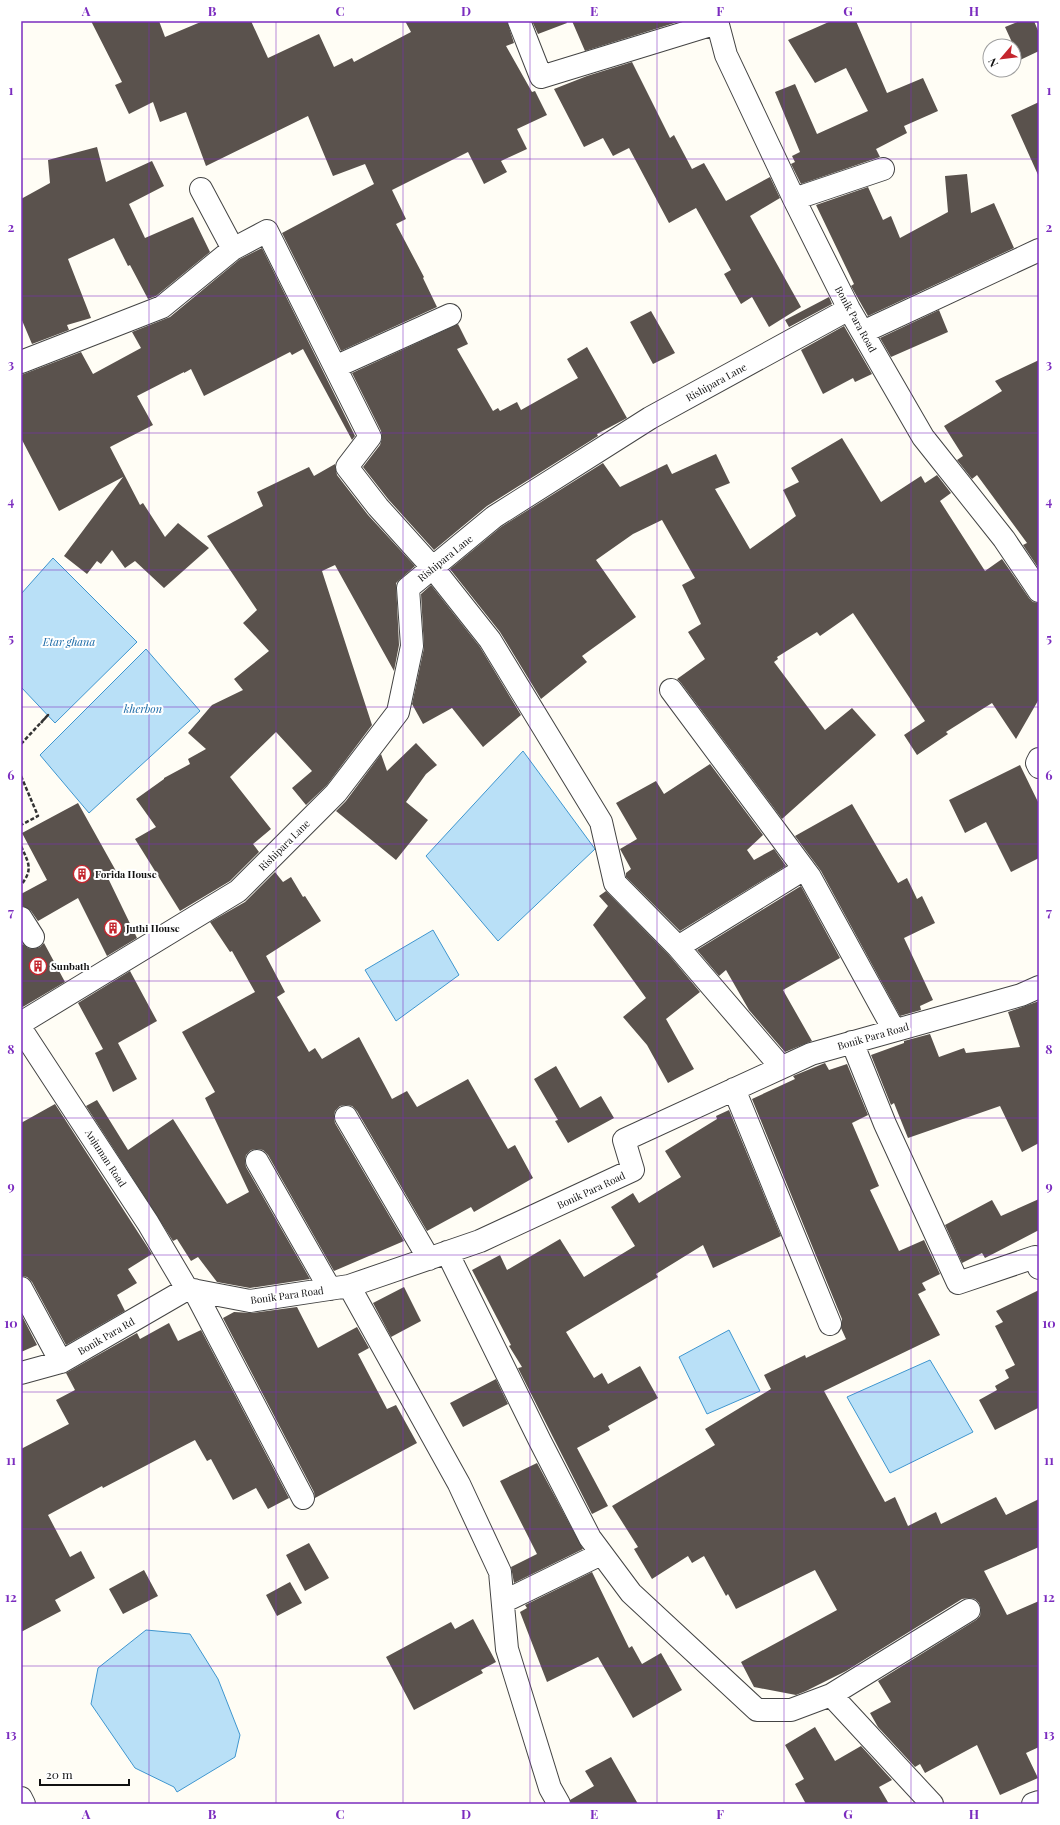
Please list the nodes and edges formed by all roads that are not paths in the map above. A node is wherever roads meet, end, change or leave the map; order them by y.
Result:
1 (519, 21) edge
2 (717, 22) edge
3 (883, 169) dead end
4 (201, 189) dead end
5 (794, 199) junction
6 (233, 249) junction
7 (1039, 250) edge
8 (849, 309) junction
9 (450, 315) dead end
10 (863, 332) junction
11 (21, 362) edge
12 (335, 367) junction
13 (433, 568) junction
14 (1039, 591) edge
15 (671, 690) dead end
16 (1039, 758) edge
17 (1039, 767) edge
18 (804, 869) junction
19 (21, 918) edge
20 (33, 937) dead end
21 (678, 947) junction
22 (1039, 987) edge
23 (21, 1023) edge
24 (21, 1029) edge
25 (894, 1030) junction
26 (852, 1042) junction
27 (781, 1067) junction
28 (734, 1089) junction
29 (346, 1117) dead end
30 (257, 1161) dead end
31 (438, 1256) junction
32 (1039, 1268) edge
33 (21, 1288) edge
34 (339, 1288) junction
35 (191, 1290) junction
36 (830, 1324) dead end
37 (61, 1362) junction
38 (21, 1373) edge
39 (303, 1498) dead end
40 (601, 1554) junction
41 (503, 1602) junction
42 (969, 1610) dead end
43 (831, 1695) junction
44 (21, 1798) edge
45 (1039, 1802) edge
46 (24, 1804) edge
47 (559, 1804) edge
48 (932, 1804) edge
49 (1033, 1804) edge

1 - 2 street
2 - 5 street, Bonik Para Road
3 - 5 street
4 - 6 street
5 - 8 street, Bonik Para Road
6 - 11 street
6 - 12 street
7 - 10 street
8 - 10 street, Bonik Para Road
8 - 13 street, Rishipara Lane
9 - 12 street
10 - 14 street, Bonik Para Road
12 - 13 street
13 - 21 street
13 - 23 street, Rishipara Lane
15 - 18 street
16 - 17 street
18 - 21 street
18 - 25 street
19 - 20 street
21 - 27 street
22 - 25 street, Bonik Para Road
24 - 35 street, Anjuman Road
25 - 26 street, Bonik Para Road
26 - 27 street, Bonik Para Road
26 - 32 street
27 - 28 street, Bonik Para Road
28 - 31 street, Bonik Para Road
28 - 36 street
29 - 31 street
30 - 34 street
31 - 34 street, Bonik Para Road
31 - 40 street
33 - 37 street
34 - 35 street, Bonik Para Road
34 - 41 street
35 - 37 street, Bonik Para Rd
35 - 39 street, Anjuman Road
37 - 38 street, Bonik Para Rd
40 - 41 street
40 - 43 street
41 - 47 street
42 - 43 street
43 - 48 street
44 - 46 street
45 - 49 street

